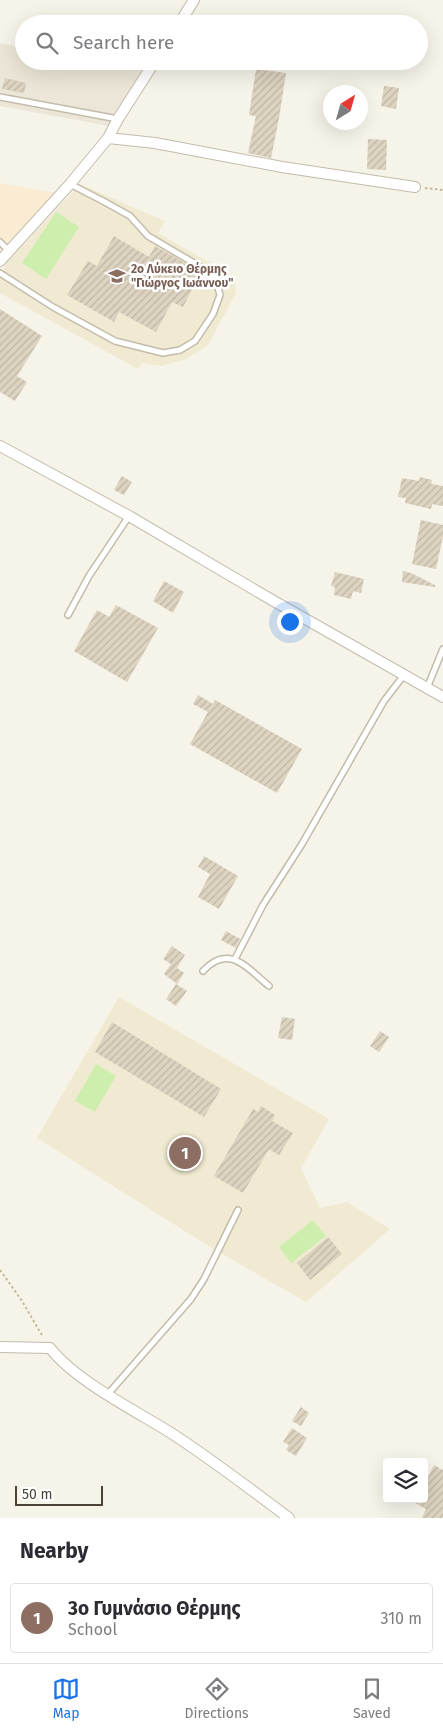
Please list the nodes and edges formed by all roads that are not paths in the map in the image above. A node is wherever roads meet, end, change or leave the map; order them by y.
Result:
1 (194, 0) edge
2 (185, 15) edge
3 (149, 70) edge
4 (0, 97) edge
5 (118, 119) junction
6 (108, 138) junction
7 (70, 184) junction
8 (415, 187) road end
9 (0, 242) edge
10 (9, 250) junction
11 (1, 259) edge
12 (0, 273) edge
13 (0, 446) edge
14 (129, 516) junction
15 (68, 615) dead end
16 (443, 649) edge
17 (404, 676) junction
18 (427, 688) junction
19 (443, 696) edge
20 (236, 959) junction
21 (203, 971) dead end
22 (269, 986) dead end
23 (238, 1210) dead end
24 (0, 1347) edge
25 (108, 1394) junction
26 (289, 1518) edge

1 - 2 street
3 - 5 street
4 - 5 lane
5 - 6 street
6 - 7 street
6 - 8 street
7 - 10 street
7 - 12 lane
9 - 10 lane
10 - 11 street
13 - 14 street
14 - 15 lane
14 - 17 street
16 - 18 lane
17 - 18 street
17 - 20 lane
18 - 19 street
20 - 21 lane
20 - 22 lane
23 - 25 lane
24 - 25 street
25 - 26 street

